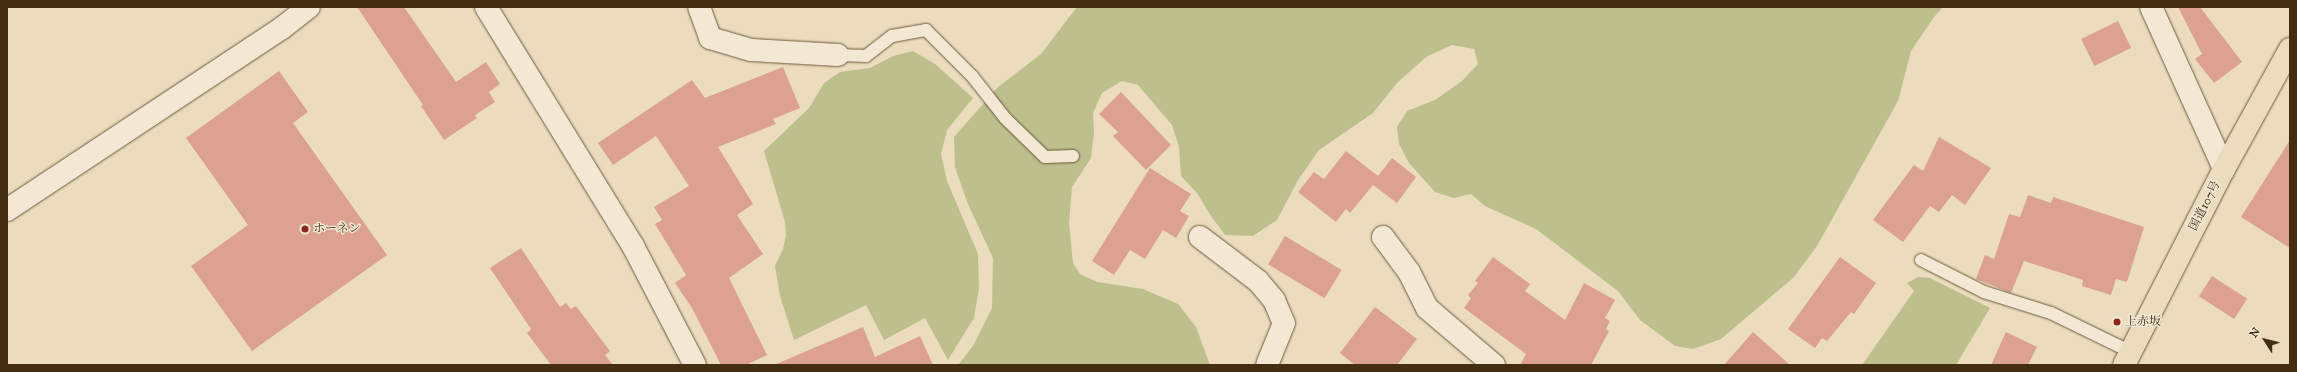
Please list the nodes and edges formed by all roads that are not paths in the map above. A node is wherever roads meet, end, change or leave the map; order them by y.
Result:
1 (309, 7) edge
2 (486, 7) edge
3 (699, 7) edge
4 (2151, 7) edge
5 (2290, 49) edge
6 (838, 55) joint
7 (1073, 156) dead end
8 (2224, 169) junction
9 (7, 210) edge
10 (1200, 237) dead end
11 (1383, 237) dead end
12 (1921, 260) dead end
13 (2127, 358) edge
14 (695, 365) edge
15 (1267, 365) edge
16 (1494, 365) edge

1 - 9 street
2 - 14 street
3 - 6 street
4 - 8 street
5 - 8 highway, 国道107号
6 - 7 lane
8 - 13 highway, 国道107号
10 - 15 street
11 - 16 street
12 - 13 lane

